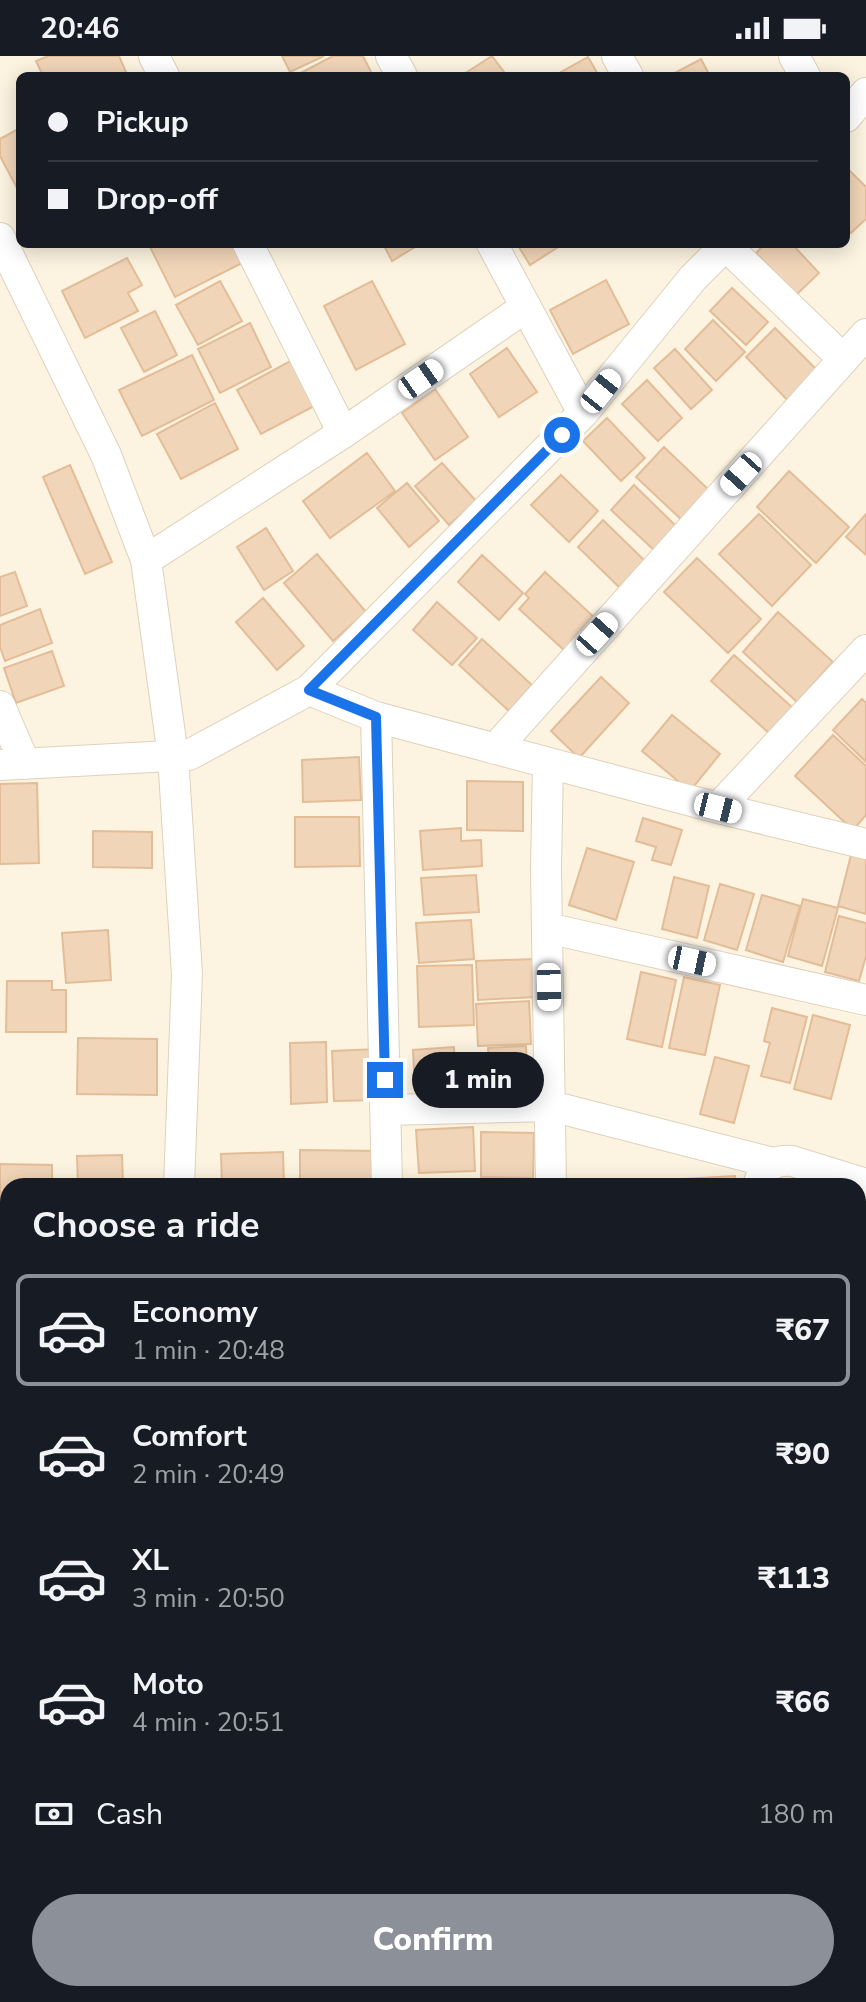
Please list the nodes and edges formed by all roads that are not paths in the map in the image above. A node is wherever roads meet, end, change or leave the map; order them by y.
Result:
1 (866, 93) edge
2 (850, 112) edge
3 (0, 238) edge
4 (250, 248) edge
5 (494, 248) edge
6 (721, 248) edge
7 (729, 248) edge
8 (526, 307) junction
9 (866, 334) edge
10 (843, 359) junction
11 (583, 413) junction
12 (343, 433) junction
13 (146, 560) junction
14 (866, 650) edge
15 (309, 690) junction
16 (0, 706) edge
17 (376, 717) junction
18 (495, 749) junction
19 (173, 756) junction
20 (13, 764) edge
21 (548, 764) junction
22 (718, 808) junction
23 (866, 844) edge
24 (547, 928) junction
25 (866, 1000) edge
26 (551, 1106) junction
27 (386, 1110) junction
28 (765, 1174) edge
29 (179, 1178) edge
30 (387, 1178) edge
31 (551, 1178) edge
32 (847, 1178) edge

1 - 2 street
3 - 13 street
4 - 12 street
5 - 8 street
6 - 11 street
7 - 10 street
8 - 11 street
8 - 12 street
9 - 10 street
10 - 18 street
11 - 15 street
12 - 13 street
13 - 19 street
14 - 22 street
15 - 17 street
15 - 19 street
16 - 20 street
17 - 18 street
17 - 27 street
18 - 21 street
19 - 20 street
19 - 29 street
21 - 22 street
21 - 24 street
22 - 23 street
24 - 25 street
24 - 26 street
26 - 27 street
26 - 28 street
26 - 31 street
27 - 30 street
28 - 32 street

